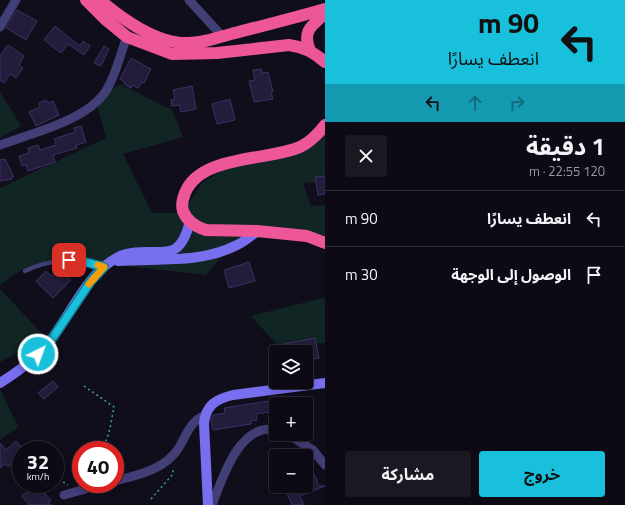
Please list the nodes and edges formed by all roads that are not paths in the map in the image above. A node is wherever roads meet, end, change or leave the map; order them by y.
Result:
1 (16, 0) edge
2 (86, 0) edge
3 (100, 0) edge
4 (189, 0) edge
5 (325, 9) edge
6 (325, 14) edge
7 (0, 27) edge
8 (127, 36) junction
9 (222, 36) junction
10 (310, 51) junction
11 (325, 62) edge
12 (325, 124) edge
13 (0, 145) edge
14 (190, 221) junction
15 (258, 231) junction
16 (307, 236) junction
17 (325, 238) edge
18 (325, 243) edge
19 (107, 264) junction
20 (25, 271) dead end
21 (0, 383) edge
22 (325, 383) edge
23 (205, 415) junction
24 (269, 430) edge
25 (298, 441) edge
26 (325, 465) edge
27 (124, 479) edge
28 (72, 493) edge
29 (64, 495) dead end
30 (208, 505) edge
31 (212, 505) edge

1 - 7 street
2 - 8 highway
3 - 9 highway
4 - 9 street
5 - 9 highway
6 - 10 highway
8 - 10 highway
8 - 13 street
10 - 11 highway
12 - 14 highway
14 - 15 highway
14 - 19 street
15 - 16 highway
15 - 19 street
16 - 17 highway
16 - 18 highway
19 - 20 lane
19 - 21 street
22 - 23 street
23 - 27 street
23 - 30 street
24 - 31 street
25 - 26 street
28 - 29 street

